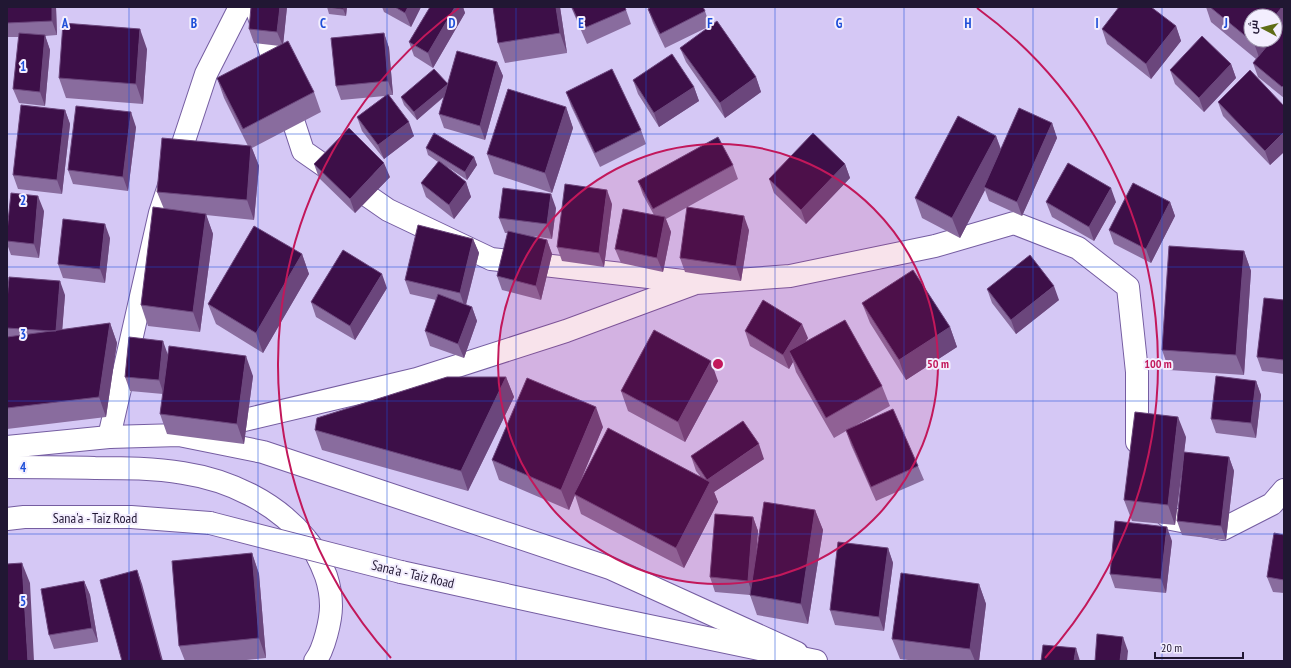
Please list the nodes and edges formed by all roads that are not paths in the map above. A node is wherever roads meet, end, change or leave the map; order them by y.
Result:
1 (240, 7) edge
2 (256, 7) edge
3 (696, 283) junction
4 (179, 435) junction
5 (109, 437) junction
6 (7, 447) edge
7 (1137, 464) edge
8 (7, 467) edge
9 (1137, 488) edge
10 (1284, 490) edge
11 (7, 519) edge
12 (315, 661) edge
13 (815, 661) edge

1 - 5 main road
2 - 3 main road
3 - 4 main road
3 - 7 main road
4 - 5 main road
4 - 13 main road
5 - 6 main road
8 - 12 main road
9 - 10 main road
11 - 13 main road, Sana'a - Taiz Road, bridge

